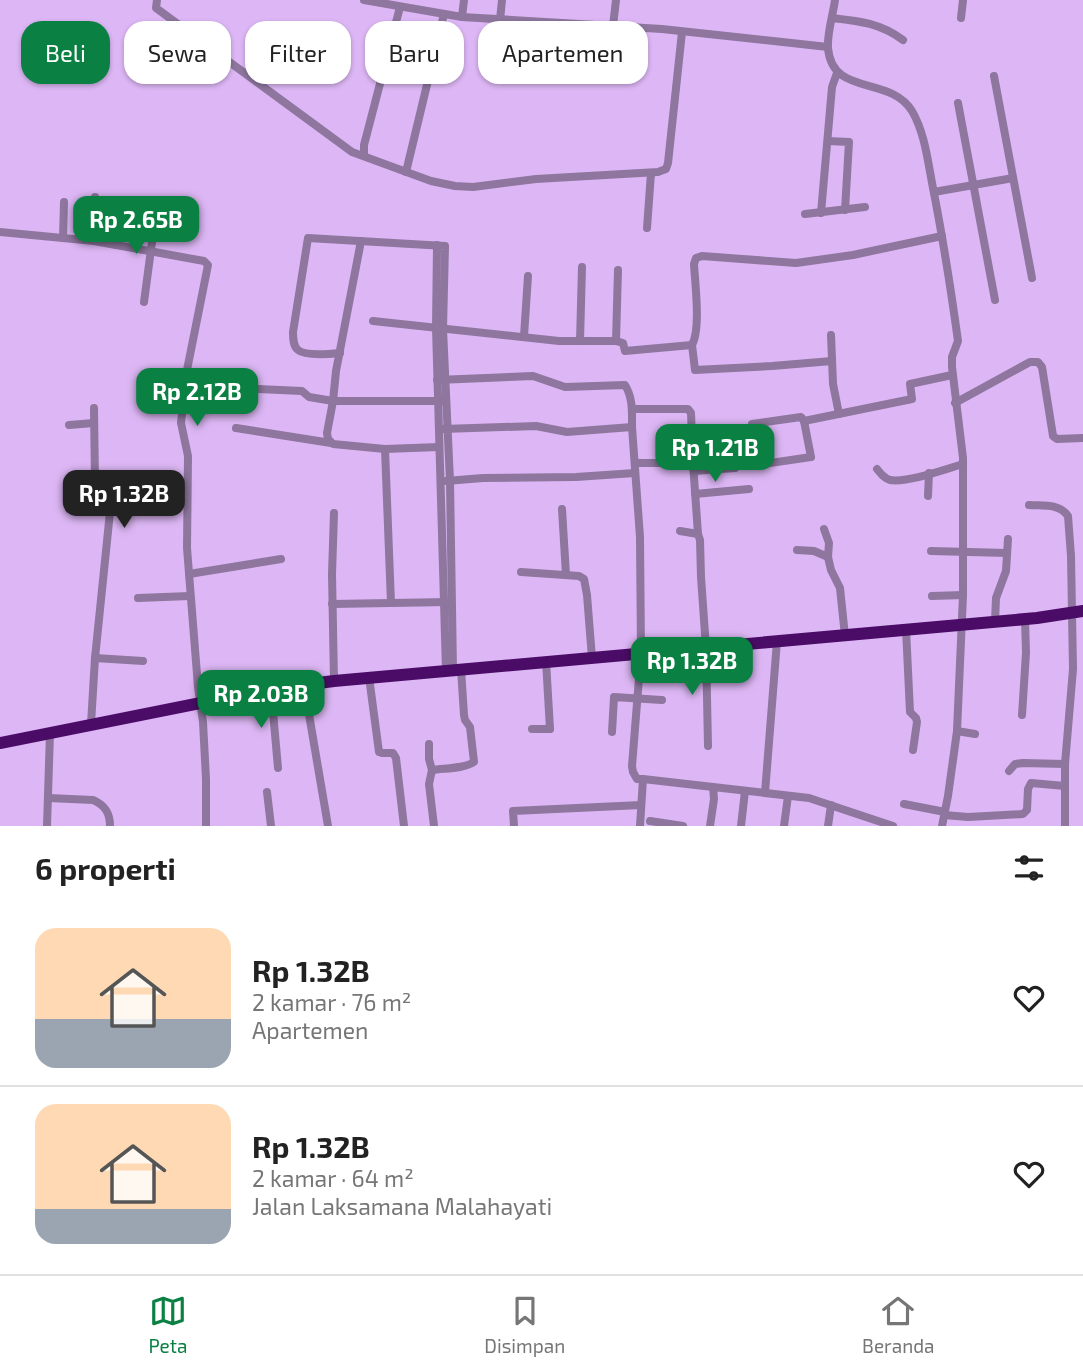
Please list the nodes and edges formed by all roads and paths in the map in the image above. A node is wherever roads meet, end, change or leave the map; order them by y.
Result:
1 (157, 0) edge
2 (364, 0) edge
3 (426, 0) edge
4 (464, 0) edge
5 (502, 0) edge
6 (616, 0) edge
7 (835, 0) edge
8 (963, 0) edge
9 (384, 2) edge
10 (400, 7) junction
11 (424, 10) junction
12 (444, 14) junction
13 (462, 17) junction
14 (832, 18) junction
15 (961, 18) dead end
16 (500, 20) junction
17 (519, 21) edge
18 (614, 21) edge
19 (648, 29) edge
20 (682, 32) junction
21 (903, 40) dead end
22 (828, 47) junction
23 (837, 73) junction
24 (994, 76) dead end
25 (958, 103) dead end
26 (828, 141) junction
27 (365, 155) junction
28 (406, 172) junction
29 (651, 173) junction
30 (1013, 178) junction
31 (974, 185) junction
32 (934, 192) junction
33 (95, 197) dead end
34 (64, 202) dead end
35 (122, 203) dead end
36 (865, 207) dead end
37 (845, 210) junction
38 (156, 212) dead end
39 (821, 212) junction
40 (806, 215) dead end
41 (647, 228) dead end
42 (0, 232) edge
43 (942, 236) junction
44 (63, 238) junction
45 (94, 241) junction
46 (361, 241) junction
47 (117, 245) junction
48 (151, 251) junction
49 (582, 267) dead end
50 (618, 270) dead end
51 (528, 276) dead end
52 (1032, 278) dead end
53 (995, 300) dead end
54 (144, 302) dead end
55 (373, 321) dead end
56 (439, 329) junction
57 (831, 335) dead end
58 (524, 337) junction
59 (580, 341) junction
60 (616, 341) junction
61 (692, 345) junction
62 (340, 353) junction
63 (832, 361) junction
64 (952, 374) junction
65 (441, 380) junction
66 (258, 389) dead end
67 (334, 401) junction
68 (442, 401) junction
69 (955, 403) junction
70 (94, 408) dead end
71 (632, 409) junction
72 (839, 414) junction
73 (804, 421) junction
74 (94, 423) junction
75 (752, 424) dead end
76 (69, 425) dead end
77 (632, 427) junction
78 (236, 428) dead end
79 (443, 429) junction
80 (1083, 438) edge
81 (331, 443) junction
82 (693, 443) junction
83 (741, 443) dead end
84 (439, 447) junction
85 (385, 449) junction
86 (963, 464) junction
87 (757, 465) dead end
88 (693, 467) junction
89 (635, 468) junction
90 (735, 468) dead end
91 (877, 469) dead end
92 (929, 473) junction
93 (445, 481) junction
94 (749, 489) dead end
95 (695, 494) junction
96 (928, 496) dead end
97 (1028, 505) dead end
98 (69, 509) dead end
99 (562, 509) dead end
100 (110, 512) junction
101 (334, 513) dead end
102 (824, 529) dead end
103 (680, 531) dead end
104 (698, 534) junction
105 (1008, 539) dead end
106 (797, 550) dead end
107 (931, 551) dead end
108 (962, 551) junction
109 (1007, 552) junction
110 (828, 557) junction
111 (282, 559) dead end
112 (521, 572) dead end
113 (188, 574) junction
114 (566, 575) junction
115 (962, 595) junction
116 (190, 596) junction
117 (932, 596) dead end
118 (138, 598) dead end
119 (448, 602) junction
120 (391, 603) junction
121 (332, 604) junction
122 (1077, 612) edge
123 (1025, 619) junction
124 (995, 621) junction
125 (961, 624) junction
126 (906, 629) junction
127 (845, 635) junction
128 (777, 642) junction
129 (706, 648) junction
130 (641, 653) junction
131 (95, 657) junction
132 (592, 658) junction
133 (143, 661) dead end
134 (546, 662) junction
135 (453, 670) junction
136 (369, 677) junction
137 (334, 681) junction
138 (304, 685) junction
139 (271, 689) junction
140 (638, 698) junction
141 (662, 700) dead end
142 (201, 703) junction
143 (1021, 715) dead end
144 (91, 724) junction
145 (532, 729) dead end
146 (957, 731) junction
147 (612, 732) dead end
148 (50, 733) junction
149 (975, 734) dead end
150 (0, 743) edge
151 (429, 744) dead end
152 (708, 746) dead end
153 (913, 750) dead end
154 (1065, 764) junction
155 (278, 768) dead end
156 (432, 770) junction
157 (1009, 771) dead end
158 (643, 779) junction
159 (1065, 786) junction
160 (713, 788) junction
161 (745, 791) junction
162 (267, 792) dead end
163 (765, 793) junction
164 (788, 796) junction
165 (48, 798) junction
166 (904, 804) dead end
167 (641, 805) junction
168 (831, 805) junction
169 (944, 813) junction
170 (650, 821) dead end
171 (870, 822) edge
172 (47, 826) edge
173 (110, 826) edge
174 (206, 826) edge
175 (271, 826) edge
176 (328, 826) edge
177 (404, 826) edge
178 (434, 826) edge
179 (514, 826) edge
180 (640, 826) edge
181 (683, 826) edge
182 (710, 826) edge
183 (741, 826) edge
184 (784, 826) edge
185 (828, 826) edge
186 (893, 826) edge
187 (942, 826) edge
188 (1065, 826) edge

1 - 27 street
2 - 9 street
3 - 11 street
4 - 13 street
5 - 16 street
6 - 18 street
7 - 14 street
8 - 15 street
9 - 10 street
10 - 11 street
10 - 27 street
11 - 12 street
12 - 13 street
12 - 28 street
13 - 16 street
14 - 21 street
14 - 22 street
16 - 17 street
19 - 20 street
20 - 22 street
20 - 29 street
22 - 23 street
23 - 26 street
23 - 32 street
24 - 30 street
25 - 31 street
26 - 37 street
26 - 39 street
27 - 28 street
28 - 29 street
29 - 41 street
30 - 31 street
30 - 52 street
31 - 32 street
31 - 53 street
32 - 43 street
33 - 45 street
34 - 44 street
35 - 47 street
36 - 37 street
37 - 39 street
38 - 48 street
39 - 40 street
42 - 44 street
43 - 61 street
43 - 64 street
44 - 45 street
45 - 47 street
46 - 56 street
46 - 62 street
46 - 62 street
47 - 48 street
48 - 54 street
48 - 113 street
49 - 59 street
50 - 60 street
51 - 58 street
55 - 56 street
56 - 58 street
56 - 65 street
57 - 63 street
58 - 59 street
59 - 60 street
60 - 61 street
61 - 63 street
62 - 67 street
63 - 72 street
64 - 69 street
64 - 72 street
65 - 68 street
65 - 71 street
66 - 67 street
67 - 68 street
67 - 81 street
68 - 79 street
69 - 80 street
69 - 86 street
70 - 74 street
71 - 77 street
71 - 82 street
72 - 73 street
73 - 75 street
73 - 87 street
74 - 76 street
74 - 100 street
77 - 79 street
77 - 89 street
78 - 81 street
79 - 84 street
79 - 93 street
81 - 85 street
82 - 83 street
82 - 88 street
84 - 85 street
84 - 93 street
85 - 120 street
86 - 92 street
86 - 108 street
88 - 89 street
88 - 90 street
88 - 95 street
89 - 93 street
89 - 130 street
91 - 92 street
92 - 96 street
93 - 119 street
94 - 95 street
95 - 104 street
97 - 122 street
98 - 100 street
99 - 114 street
100 - 131 street
101 - 121 street
102 - 110 street
103 - 104 street
104 - 129 street
105 - 109 street
106 - 110 street
107 - 108 street
108 - 109 street
108 - 115 street
109 - 124 street
110 - 127 street
111 - 113 street
112 - 114 street
113 - 116 street
114 - 132 street
115 - 117 street
115 - 125 street
116 - 118 street
116 - 142 street
119 - 120 street
119 - 135 street
120 - 121 street
121 - 137 street
122 - 123 highway
122 - 154 street
123 - 124 highway
123 - 143 street
124 - 125 highway
125 - 126 highway
125 - 146 street
126 - 127 highway
126 - 153 street
127 - 128 highway
128 - 129 highway
128 - 163 street
129 - 130 highway
129 - 152 street
130 - 132 highway
130 - 140 street
131 - 133 street
131 - 144 street
132 - 134 highway
134 - 135 highway
134 - 145 street
135 - 136 highway
135 - 156 street
136 - 137 highway
136 - 177 street
137 - 138 highway
138 - 139 highway
138 - 176 street
139 - 142 highway
139 - 155 street
140 - 141 street
140 - 147 street
140 - 158 street
142 - 144 highway
142 - 174 street
144 - 148 highway
146 - 149 street
146 - 169 street
148 - 150 highway
148 - 165 street
151 - 156 street
154 - 157 street
154 - 159 street
156 - 178 street
158 - 160 street
158 - 167 street
159 - 169 street
159 - 188 street
160 - 161 street
160 - 182 street
161 - 163 street
161 - 183 street
162 - 175 street
163 - 164 street
164 - 168 street
164 - 184 street
165 - 172 street
165 - 173 street
166 - 169 street
167 - 179 street
167 - 180 street
168 - 171 street
168 - 185 street
169 - 187 street
170 - 181 street
171 - 186 street

